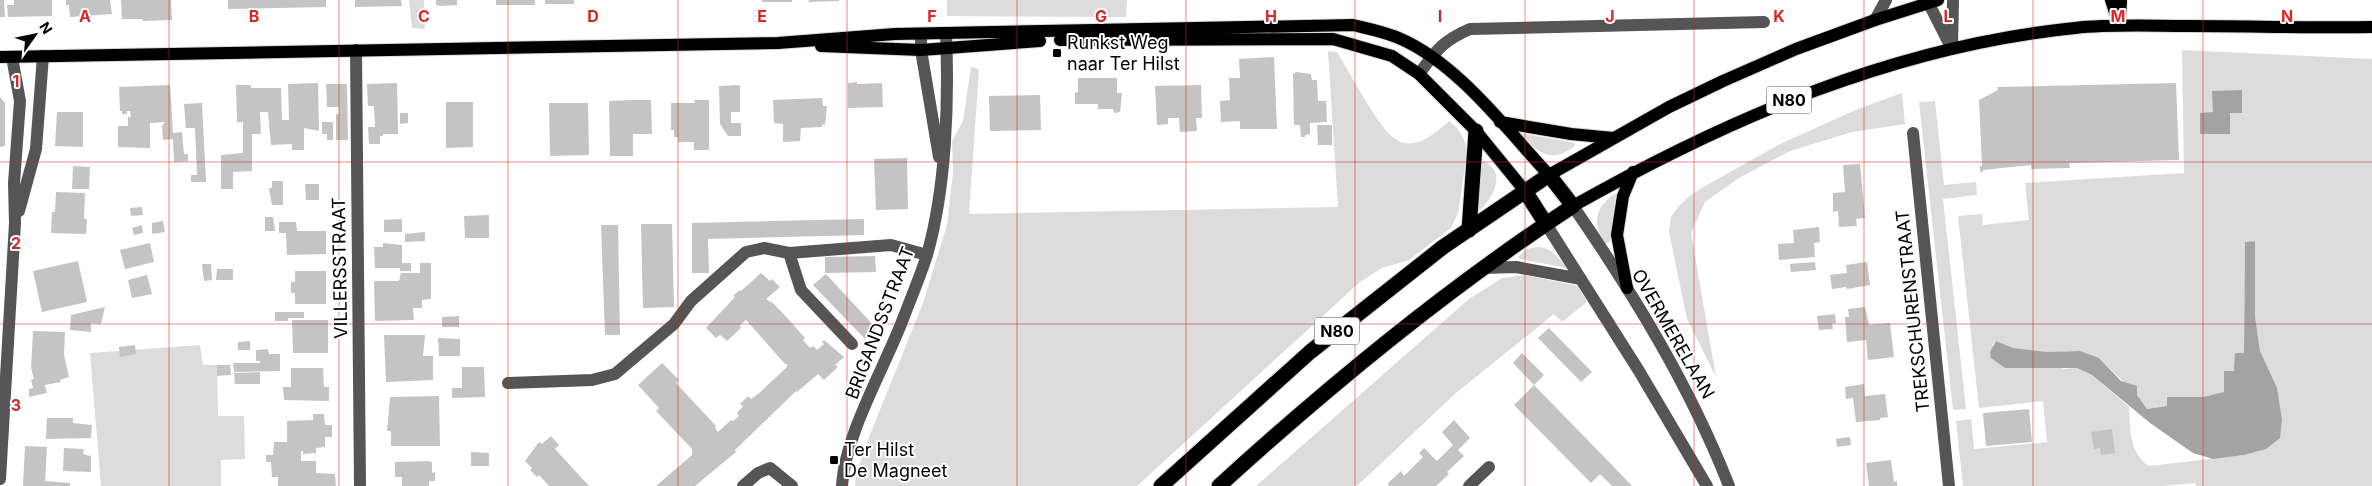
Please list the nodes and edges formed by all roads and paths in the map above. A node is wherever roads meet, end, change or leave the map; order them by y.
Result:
1 (1886, 0) edge
2 (1953, 0) edge
3 (2111, 0) edge
4 (2121, 0) edge
5 (1931, 1) edge
6 (1875, 20) junction
7 (1764, 22) dead end
8 (2119, 25) junction
9 (2372, 27) edge
10 (946, 33) junction
11 (921, 34) junction
12 (778, 43) junction
13 (947, 49) junction
14 (1952, 49) junction
15 (356, 50) junction
16 (921, 50) junction
17 (43, 56) junction
18 (1432, 56) junction
19 (6, 57) edge
20 (1419, 74) junction
21 (1500, 122) junction
22 (1476, 131) junction
23 (1913, 133) dead end
24 (1613, 138) junction
25 (941, 170) junction
26 (1634, 172) junction
27 (1549, 175) junction
28 (1525, 191) junction
29 (1573, 206) junction
30 (15, 223) junction
31 (1546, 224) junction
32 (1469, 230) junction
33 (788, 253) junction
34 (927, 255) junction
35 (1483, 268) junction
36 (1581, 279) junction
37 (1627, 288) junction
38 (852, 344) dead end
39 (508, 383) dead end
40 (1489, 467) dead end
41 (0, 479) edge
42 (360, 486) edge
43 (742, 486) edge
44 (792, 486) edge
45 (842, 486) edge
46 (1161, 486) edge
47 (1219, 486) edge
48 (1469, 486) edge
49 (1707, 486) edge
50 (1729, 486) edge
51 (1949, 486) edge

1 - 6 street
2 - 14 street
3 - 8 main road
4 - 8 main road
5 - 6 main road, N80
5 - 14 street
6 - 24 main road, N80
7 - 18 street
8 - 9 main road, N80
8 - 14 main road, N80
10 - 11 main road
10 - 13 street, BRIGANDSSTRAAT
10 - 18 main road
11 - 12 main road
11 - 16 street, BRIGANDSSTRAAT
12 - 15 main road
12 - 16 main road
13 - 16 main road
13 - 20 main road
13 - 25 street, BRIGANDSSTRAAT
14 - 26 main road, N80
15 - 17 main road
15 - 42 street, VILLERSSTRAAT
16 - 25 street, BRIGANDSSTRAAT
17 - 19 main road
17 - 30 street
18 - 20 street
18 - 21 main road
19 - 30 street
20 - 22 main road
21 - 24 main road
21 - 27 main road
22 - 28 main road
22 - 32 highway
23 - 51 street, TREKSCHURENSTRAAT
24 - 27 main road, N80
25 - 34 street, BRIGANDSSTRAAT
26 - 29 main road, N80
26 - 37 main road
27 - 28 highway, N80
27 - 29 highway
28 - 31 highway
28 - 32 highway, N80
29 - 31 highway, N80
29 - 37 street, OVERMERELAAN
30 - 41 street
31 - 35 highway, N80
31 - 36 street
32 - 46 highway, N80
33 - 34 street
33 - 38 street
33 - 39 street
34 - 45 street, BRIGANDSSTRAAT
35 - 36 street
35 - 47 highway, N80
36 - 49 street
37 - 50 street, OVERMERELAAN
40 - 48 street
43 - 44 street

